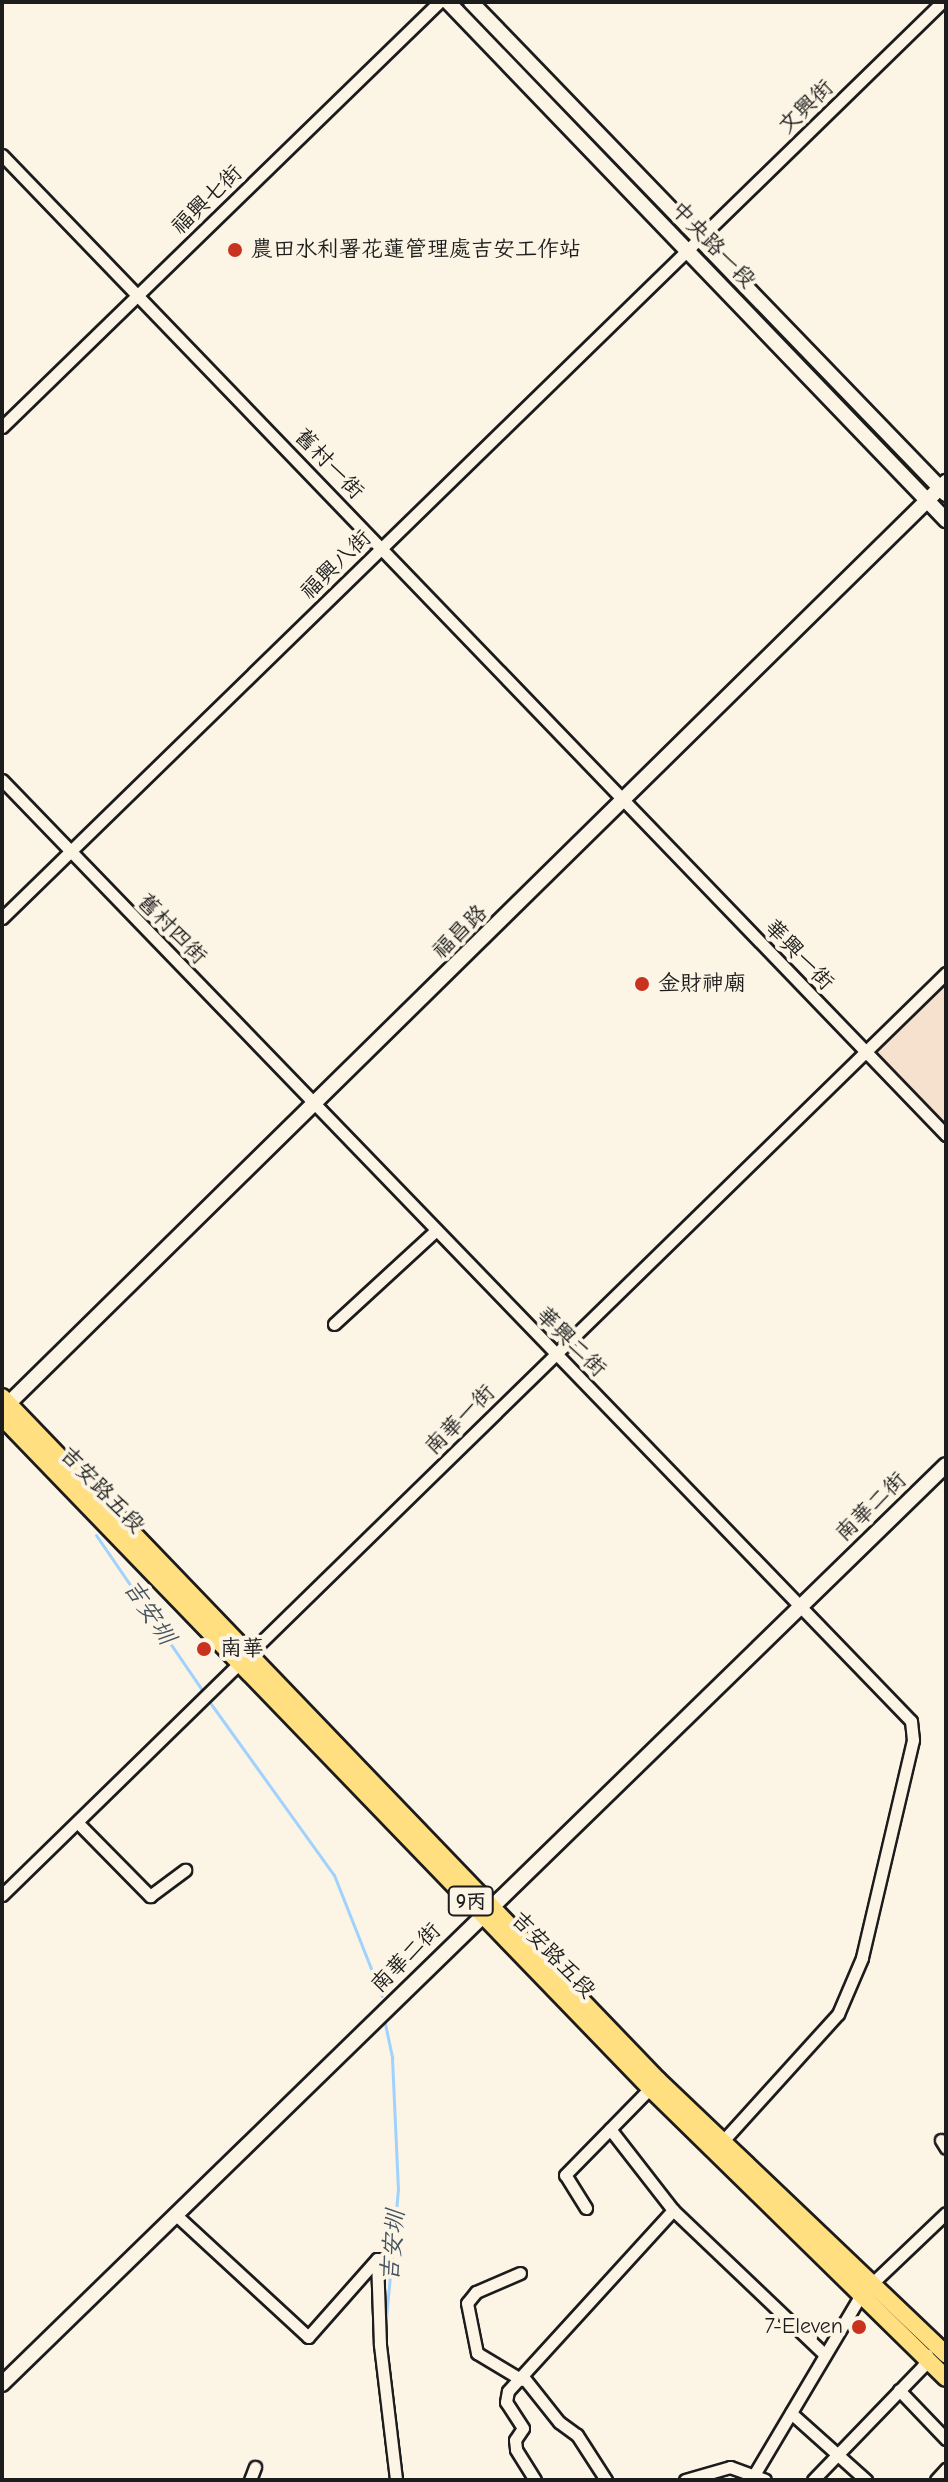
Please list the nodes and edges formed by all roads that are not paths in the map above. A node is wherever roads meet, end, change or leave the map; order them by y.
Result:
1 (439, 2) edge
2 (448, 2) edge
3 (471, 2) edge
4 (942, 2) edge
5 (2, 155) edge
6 (692, 245) junction
7 (138, 296) junction
8 (2, 427) edge
9 (944, 488) edge
10 (926, 501) junction
11 (946, 520) edge
12 (382, 548) junction
13 (2, 780) edge
14 (624, 803) junction
15 (70, 852) junction
16 (2, 918) edge
17 (946, 973) edge
18 (865, 1052) junction
19 (312, 1106) junction
20 (946, 1135) edge
21 (434, 1232) junction
22 (334, 1324) dead end
23 (555, 1354) junction
24 (3, 1406) edge
25 (946, 1465) edge
26 (801, 1606) junction
27 (245, 1660) junction
28 (78, 1823) junction
29 (185, 1870) dead end
30 (2, 1895) edge
31 (487, 1909) junction
32 (654, 2084) junction
33 (610, 2129) junction
34 (719, 2145) junction
35 (586, 2208) dead end
36 (673, 2210) junction
37 (946, 2213) edge
38 (176, 2215) junction
39 (520, 2273) dead end
40 (867, 2288) junction
41 (944, 2349) edge
42 (824, 2354) junction
43 (923, 2357) junction
44 (946, 2378) edge
45 (523, 2379) junction
46 (2, 2384) edge
47 (899, 2390) junction
48 (791, 2413) junction
49 (946, 2439) edge
50 (839, 2451) junction
51 (255, 2467) dead end
52 (946, 2469) edge
53 (757, 2478) edge
54 (250, 2480) edge
55 (396, 2480) edge
56 (535, 2480) edge
57 (606, 2480) edge
58 (685, 2480) edge
59 (813, 2480) edge
60 (866, 2480) edge
61 (936, 2480) edge

1 - 7 street, 福興七街
2 - 6 street, 中央路一段
3 - 6 street, 中央路一段
4 - 6 street, 文興街
5 - 7 street, 舊村一街
6 - 9 street, 中央路一段
6 - 10 street, 中央路一段
6 - 12 street, 福興八街
7 - 8 street, 福興七街
7 - 12 street, 舊村一街
9 - 10 street, 福昌路
10 - 11 street, 中央路一段
10 - 14 street, 福昌路
12 - 14 street, 舊村一街
12 - 15 street, 福興八街
13 - 15 street, 舊村四街
14 - 18 street, 華興一街
14 - 19 street, 福昌路
15 - 16 street, 福興八街
15 - 19 street, 舊村四街
17 - 18 street, 南華一街
18 - 20 street, 華興一街
18 - 23 street, 南華一街
19 - 21 street, 華興二街
19 - 24 street, 福昌路
21 - 22 street
21 - 23 street, 華興二街
23 - 26 street, 華興二街
23 - 27 street, 南華一街
24 - 27 main road, 吉安路五段 / 9丙
25 - 26 street, 南華二街
26 - 31 street, 南華二街
26 - 34 street, 華興二街
27 - 28 street, 南華一街
27 - 31 main road, 吉安路五段 / 9丙
28 - 29 street
28 - 30 street, 南華一街
31 - 32 main road, 吉安路五段 / 9丙
31 - 38 street, 南華二街
32 - 33 street
32 - 34 main road, 吉安路五段 / 9丙
33 - 35 street
33 - 36 street
34 - 40 main road, 吉安路五段 / 9丙
36 - 42 street
36 - 45 street
37 - 40 street
38 - 46 street, 南華二街
38 - 55 street
39 - 45 street
40 - 41 main road, 吉安路五段 / 9丙
40 - 42 street
40 - 43 main road, 吉安路五段 / 9丙
41 - 43 street
42 - 48 street
43 - 44 main road, 吉安路五段 / 9丙
43 - 47 street
45 - 56 street
45 - 57 street
47 - 49 street
47 - 50 street
48 - 50 street
48 - 53 street
50 - 59 street
50 - 60 street
51 - 54 street
52 - 61 street
53 - 58 street

